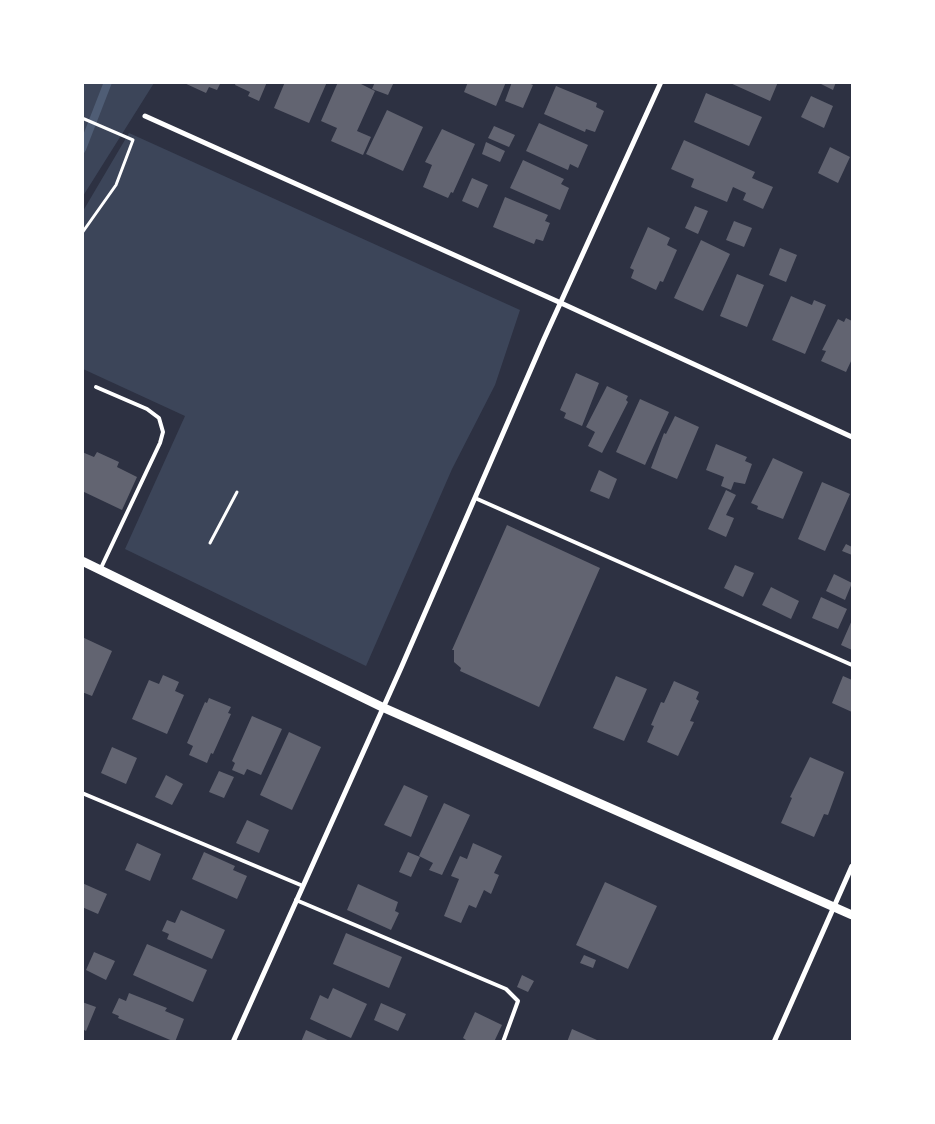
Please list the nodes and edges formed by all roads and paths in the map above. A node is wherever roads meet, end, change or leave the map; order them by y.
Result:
1 (661, 82) edge
2 (145, 116) dead end
3 (82, 118) edge
4 (82, 233) edge
5 (561, 302) junction
6 (96, 387) dead end
7 (852, 437) edge
8 (237, 492) dead end
9 (475, 498) junction
10 (210, 543) dead end
11 (82, 561) edge
12 (100, 570) junction
13 (852, 664) edge
14 (382, 708) junction
15 (82, 793) edge
16 (852, 866) edge
17 (303, 886) junction
18 (296, 900) junction
19 (835, 907) junction
20 (852, 915) edge
21 (233, 1042) edge
22 (503, 1042) edge
23 (774, 1042) edge

1 - 5 street
2 - 5 street
3 - 4 path
5 - 7 street
5 - 9 street
6 - 12 lane
8 - 10 path
9 - 13 lane
9 - 14 street
11 - 12 street
12 - 14 street
14 - 17 street
14 - 19 street
15 - 17 lane
16 - 19 street
17 - 18 street
18 - 21 street
18 - 22 lane
19 - 20 street
19 - 23 street

